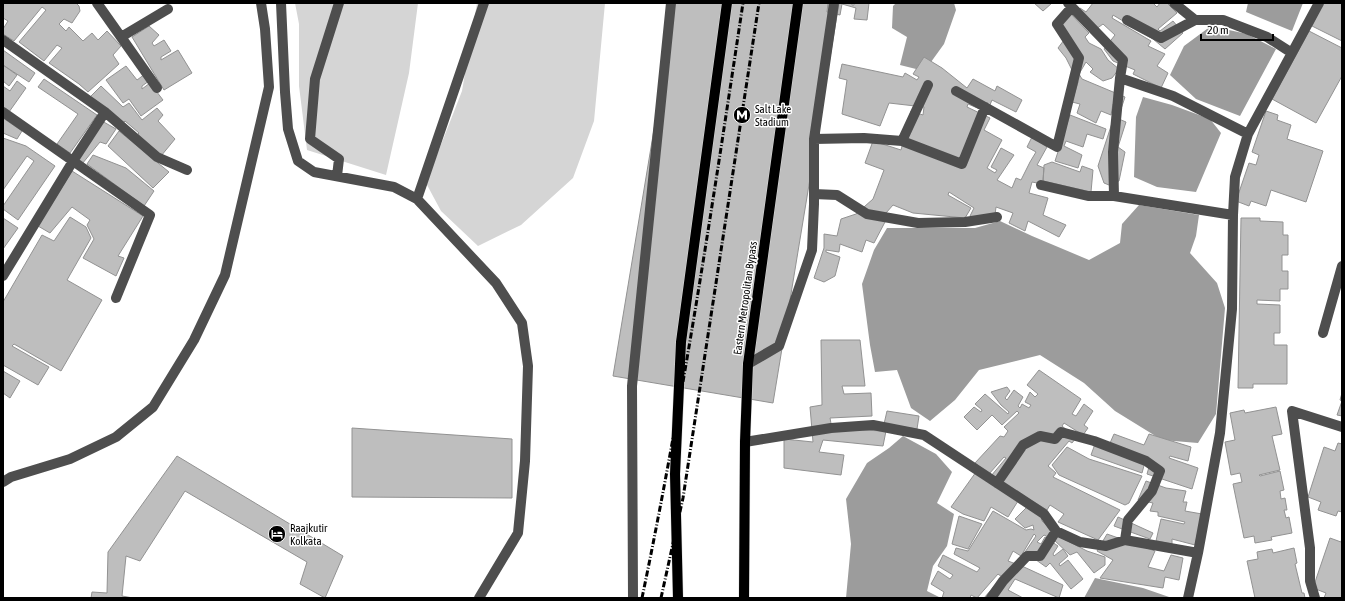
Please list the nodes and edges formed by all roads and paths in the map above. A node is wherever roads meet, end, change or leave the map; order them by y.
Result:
1 (97, 3) edge
2 (261, 3) edge
3 (281, 3) edge
4 (339, 3) edge
5 (484, 3) edge
6 (671, 3) edge
7 (727, 3) edge
8 (798, 3) edge
9 (834, 3) edge
10 (1174, 3) edge
11 (1319, 3) edge
12 (1070, 5) edge
13 (168, 9) dead end
14 (1127, 20) dead end
15 (1194, 20) junction
16 (121, 37) junction
17 (3, 40) edge
18 (1292, 53) junction
19 (1120, 78) junction
20 (928, 85) dead end
21 (157, 88) dead end
22 (956, 91) dead end
23 (985, 107) junction
24 (3, 112) edge
25 (104, 112) junction
26 (1248, 134) junction
27 (814, 139) junction
28 (902, 141) junction
29 (73, 161) junction
30 (187, 170) dead end
31 (337, 176) junction
32 (1041, 185) dead end
33 (814, 194) junction
34 (1114, 196) junction
35 (417, 200) junction
36 (1233, 215) junction
37 (998, 217) dead end
38 (1342, 266) edge
39 (3, 276) edge
40 (116, 298) dead end
41 (1323, 333) dead end
42 (748, 364) junction
43 (1342, 427) edge
44 (745, 442) junction
45 (3, 482) edge
46 (997, 483) junction
47 (1056, 531) junction
48 (1125, 540) junction
49 (1198, 553) junction
50 (479, 598) edge
51 (633, 598) edge
52 (678, 598) edge
53 (744, 598) edge
54 (991, 598) edge
55 (1188, 598) edge
56 (1315, 598) edge

1 - 16 street
2 - 45 street
3 - 31 street
4 - 31 street
5 - 35 street
6 - 51 street
7 - 52 main road
8 - 42 main road, Eastern Metropolitan Bypass
9 - 27 street
10 - 15 street
11 - 18 street
12 - 19 street
12 - 23 street
13 - 16 street
14 - 15 street
15 - 18 street
16 - 21 street
17 - 25 street
18 - 26 street
19 - 26 street
19 - 34 street
20 - 28 street
22 - 23 street
23 - 28 street
24 - 29 street
25 - 29 street
25 - 30 street
26 - 36 street
27 - 28 street
27 - 33 street
29 - 39 street
29 - 40 street
31 - 35 street
32 - 34 street
33 - 37 street
33 - 42 street
34 - 36 street
35 - 50 street
36 - 49 street
38 - 41 street
42 - 44 main road, Eastern Metropolitan Bypass
43 - 56 street
44 - 46 street
44 - 53 main road, Eastern Metropolitan Bypass
46 - 47 street
46 - 48 street
47 - 48 street
47 - 54 street
48 - 49 street
49 - 55 street

